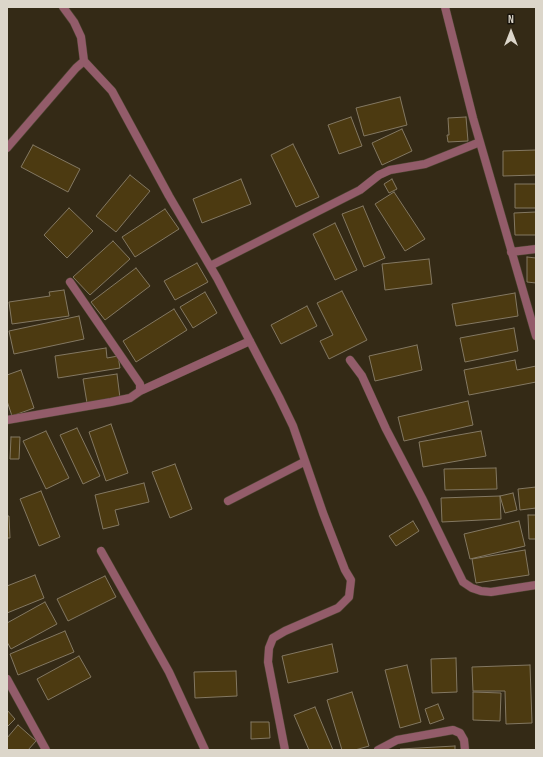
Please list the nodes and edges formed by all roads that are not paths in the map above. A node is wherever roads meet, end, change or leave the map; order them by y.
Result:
1 (63, 7) edge
2 (445, 7) edge
3 (84, 61) junction
4 (480, 142) junction
5 (7, 148) edge
6 (536, 249) edge
7 (512, 252) junction
8 (210, 266) junction
9 (70, 282) dead end
10 (536, 336) edge
11 (250, 341) junction
12 (350, 360) dead end
13 (140, 391) junction
14 (8, 419) edge
15 (304, 462) junction
16 (228, 501) dead end
17 (101, 551) dead end
18 (536, 585) edge
19 (7, 679) edge
20 (46, 750) edge
21 (205, 750) edge
22 (285, 750) edge
23 (378, 750) edge
24 (465, 750) edge

1 - 3 street
2 - 4 street
3 - 5 street
3 - 8 street
4 - 7 street
4 - 8 street
6 - 7 street
7 - 10 street
8 - 11 street
9 - 13 street
11 - 13 street
11 - 15 street
12 - 18 street
13 - 14 street
15 - 16 street
15 - 22 street
17 - 21 street
19 - 20 street
23 - 24 street

